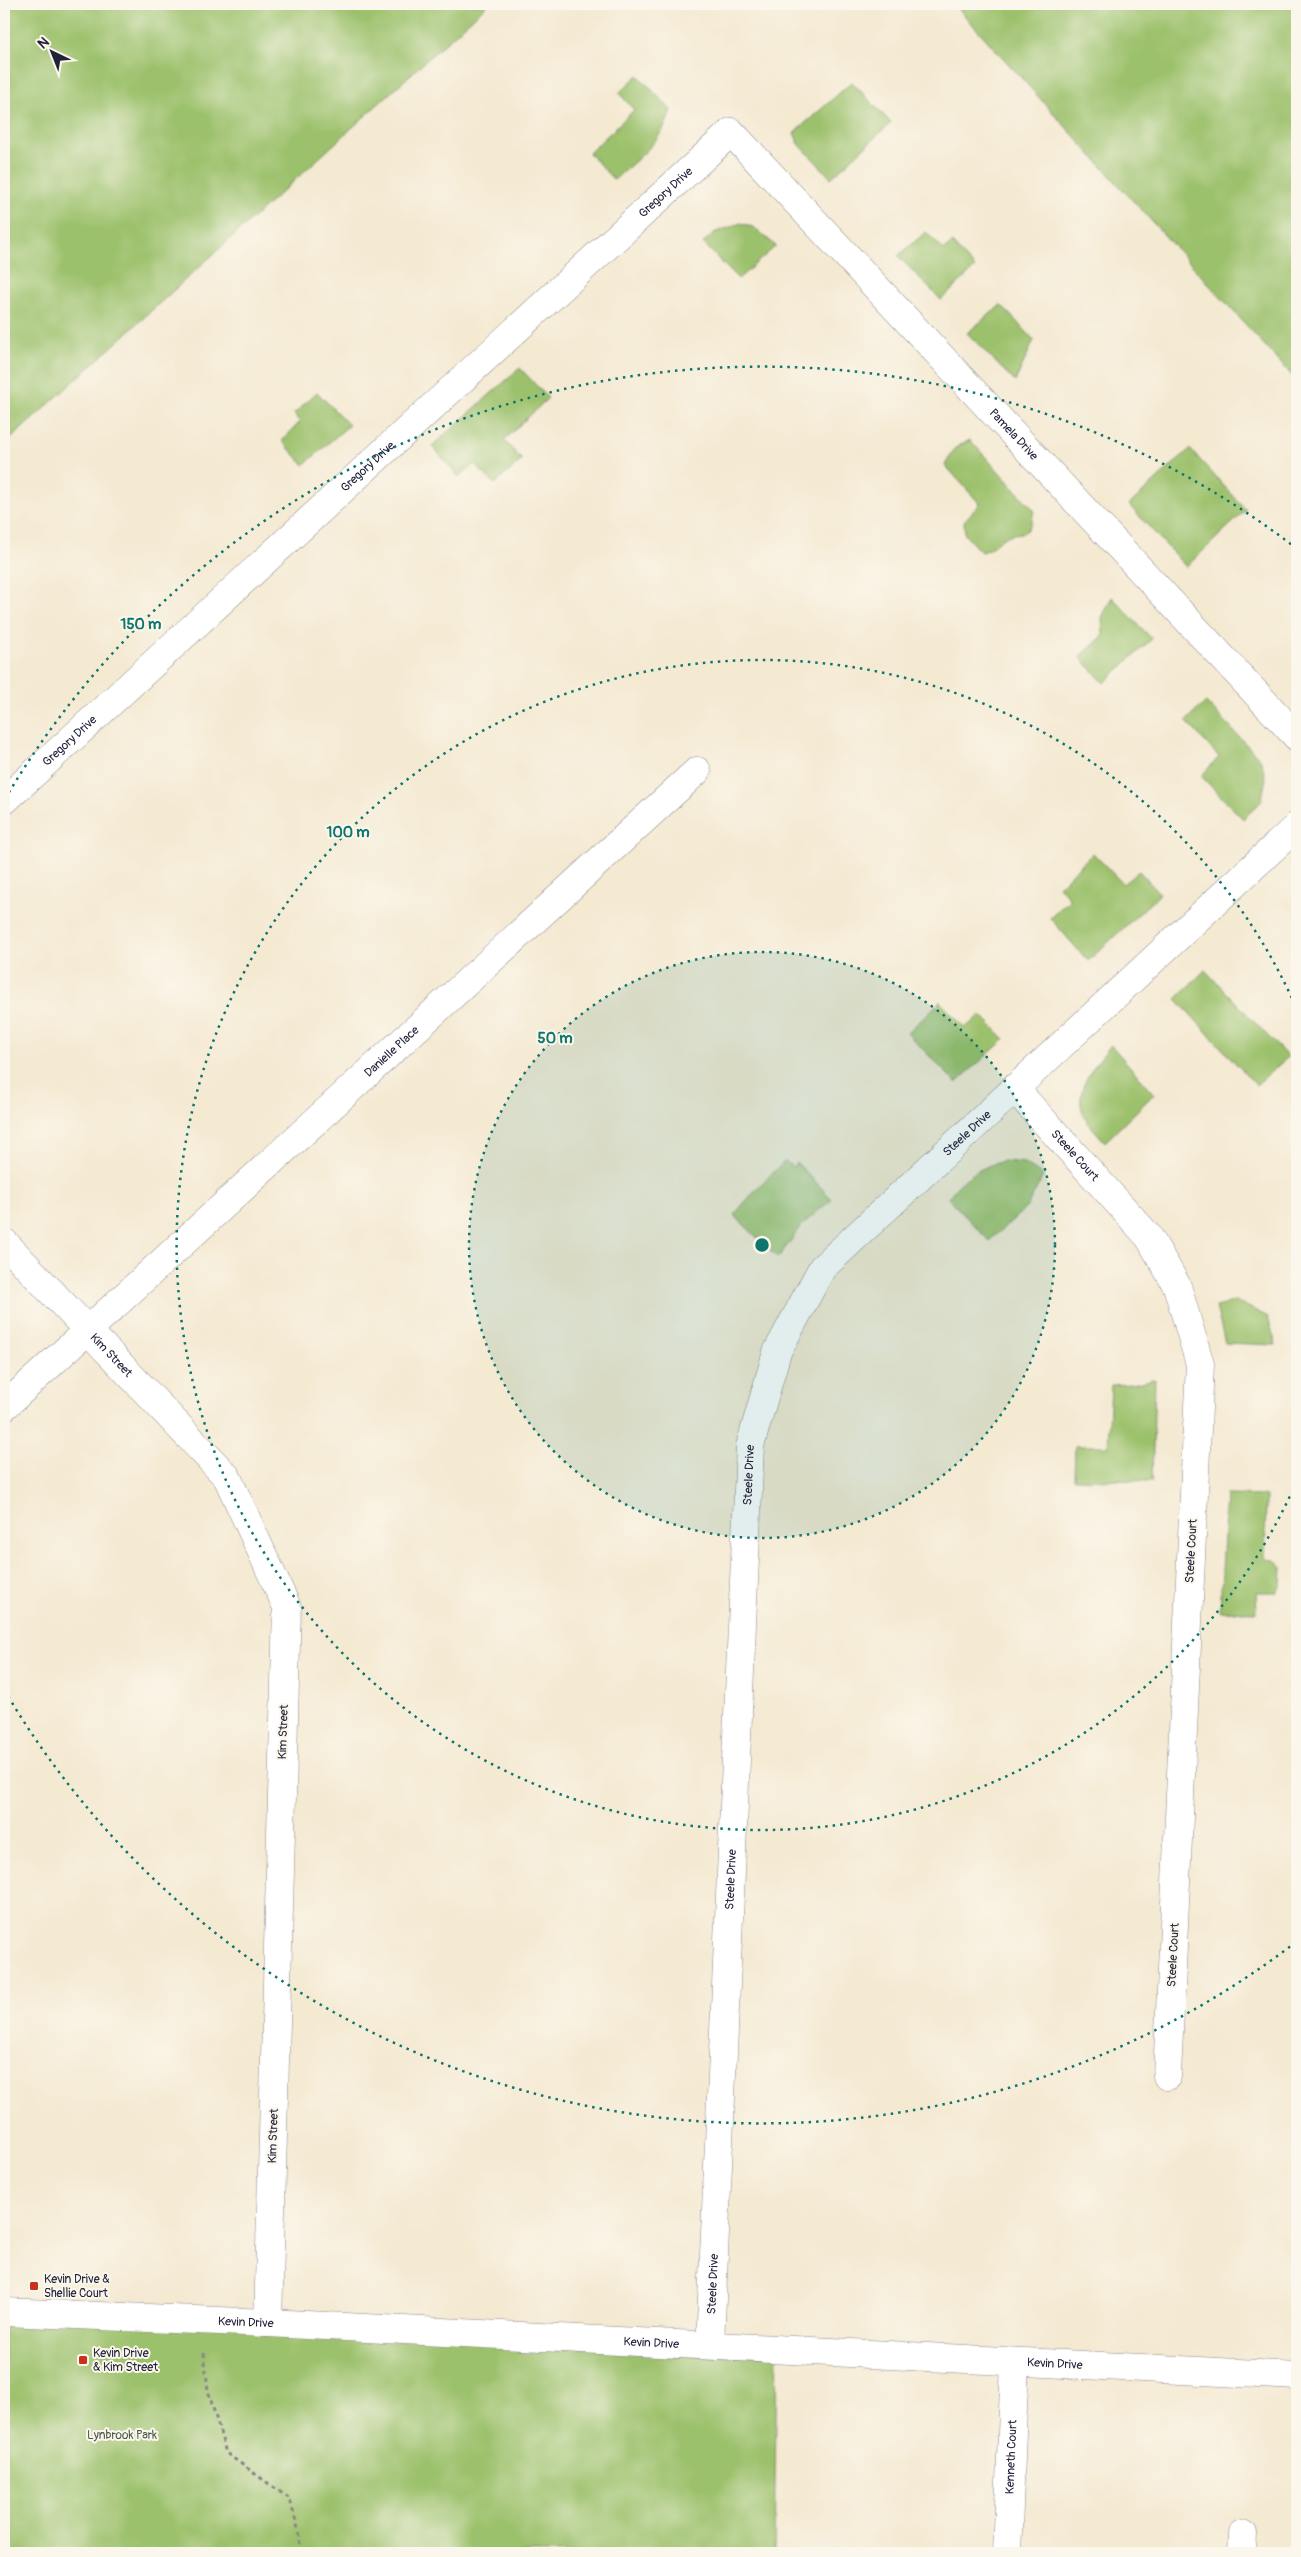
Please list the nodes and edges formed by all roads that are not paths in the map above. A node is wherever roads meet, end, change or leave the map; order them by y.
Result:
1 (731, 132) joint
2 (1297, 737) edge
3 (697, 771) dead end
4 (4, 801) edge
5 (1297, 826) edge
6 (1014, 1088) junction
7 (4, 1242) edge
8 (86, 1330) junction
9 (4, 1407) edge
10 (1167, 2076) dead end
11 (4, 2312) edge
12 (268, 2323) junction
13 (710, 2345) junction
14 (1015, 2362) junction
15 (1297, 2376) edge
16 (1007, 2553) edge

1 - 2 street, Pamela Drive
1 - 4 street, Gregory Drive
3 - 8 street, Danielle Place
5 - 6 street, Steele Drive
6 - 10 street, Steele Court
6 - 13 street, Steele Drive
7 - 8 street, Kim Street
8 - 9 street, Danielle Place
8 - 12 street, Kim Street
11 - 12 street, Kevin Drive
12 - 13 street, Kevin Drive
13 - 14 street, Kevin Drive
14 - 15 street, Kevin Drive
14 - 16 street, Kenneth Court

